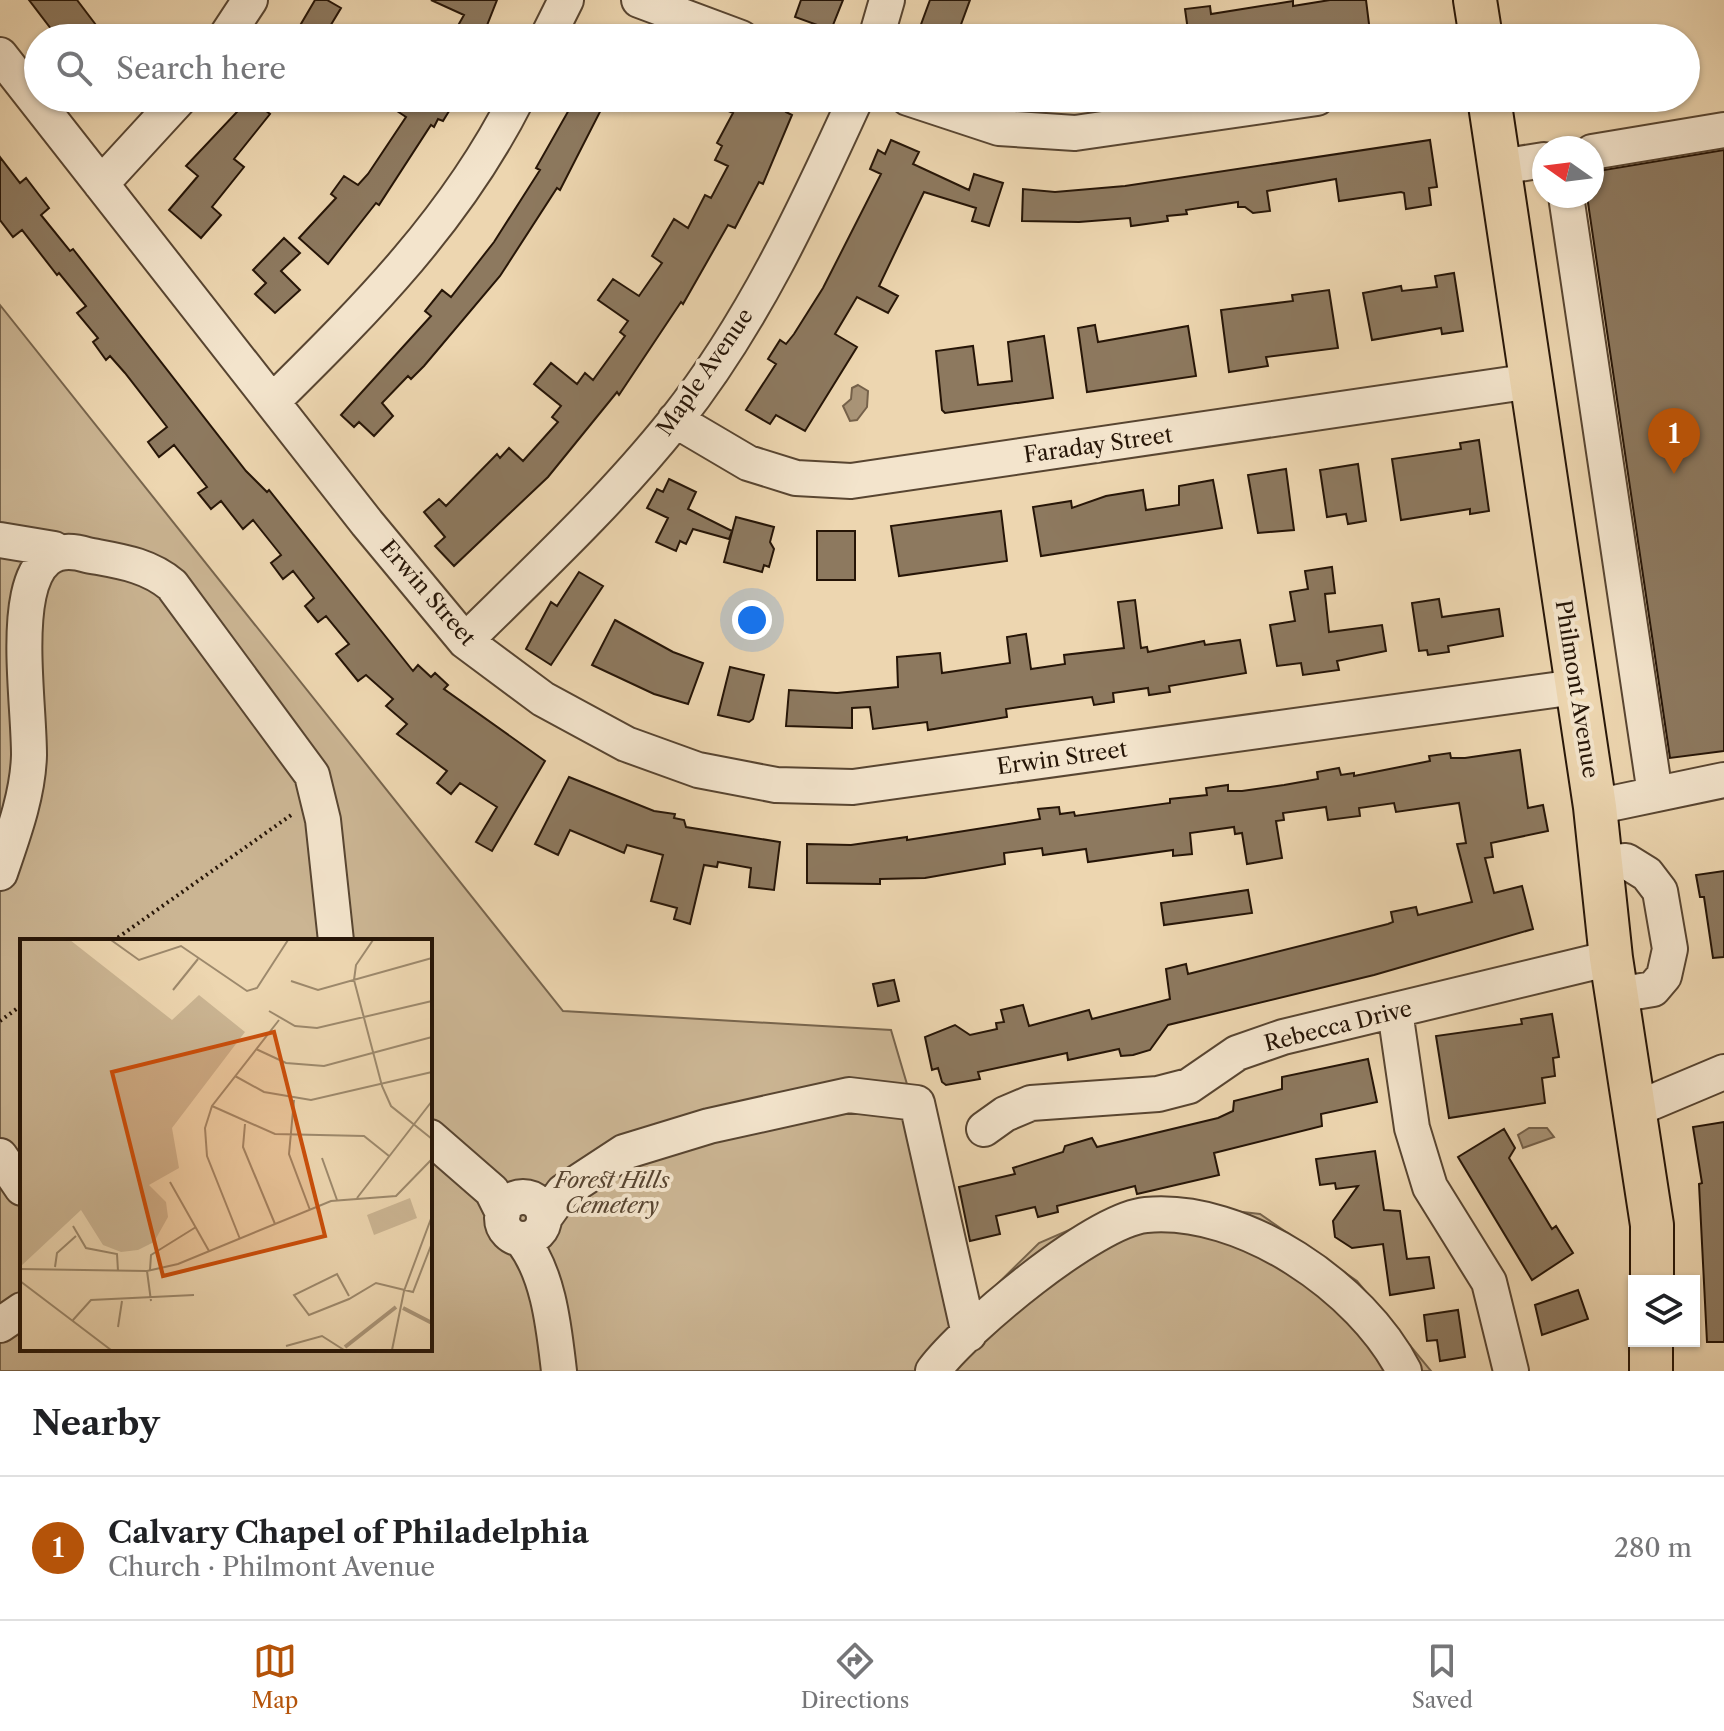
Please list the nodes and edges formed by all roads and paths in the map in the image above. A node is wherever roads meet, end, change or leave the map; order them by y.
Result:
1 (250, 0) edge
2 (566, 0) edge
3 (639, 0) edge
4 (887, 0) edge
5 (1475, 0) edge
6 (234, 24) edge
7 (554, 24) edge
8 (703, 24) edge
9 (880, 24) edge
10 (1479, 24) edge
11 (0, 55) edge
12 (24, 86) edge
13 (45, 112) edge
14 (167, 112) edge
15 (509, 112) edge
16 (849, 112) edge
17 (950, 112) edge
18 (1220, 112) edge
19 (1491, 112) edge
20 (1724, 130) edge
21 (1604, 150) edge
22 (1532, 162) edge
23 (1500, 167) junction
24 (101, 184) junction
25 (1568, 208) edge
26 (1532, 381) junction
27 (273, 401) junction
28 (675, 420) junction
29 (0, 540) edge
30 (54, 549) junction
31 (465, 641) junction
32 (1576, 687) junction
33 (1724, 780) edge
34 (1655, 794) junction
35 (319, 796) junction
36 (1595, 807) junction
37 (1602, 863) junction
38 (0, 873) edge
39 (116, 939) edge
40 (336, 939) edge
41 (1614, 977) junction
42 (20, 1006) edge
43 (1395, 1011) junction
44 (0, 1021) edge
45 (1724, 1072) edge
46 (1636, 1109) junction
47 (984, 1129) dead end
48 (432, 1139) edge
49 (0, 1156) edge
50 (20, 1185) edge
51 (526, 1210) junction
52 (1652, 1275) edge
53 (20, 1311) edge
54 (0, 1325) edge
55 (969, 1334) junction
56 (1651, 1347) edge
57 (559, 1371) edge
58 (933, 1371) edge
59 (1404, 1371) edge
60 (1511, 1371) edge
61 (1651, 1371) edge

1 - 6 street
2 - 7 street
3 - 8 street
4 - 9 street
5 - 10 main road
11 - 12 street, Erwin Street
13 - 24 street, Erwin Street
14 - 24 street
15 - 27 street
16 - 28 street, Maple Avenue
17 - 18 street
19 - 23 main road, Philmont Avenue
20 - 21 street
22 - 23 street
23 - 26 main road, Philmont Avenue
24 - 27 street, Erwin Street
25 - 34 street
26 - 28 street, Faraday Street
26 - 32 main road, Philmont Avenue
27 - 31 street, Erwin Street
28 - 31 street, Maple Avenue
29 - 30 street
30 - 35 street
30 - 38 street
31 - 32 street, Erwin Street
32 - 36 main road, Philmont Avenue
33 - 34 street
34 - 36 street
35 - 39 path
35 - 40 street
36 - 37 main road, Philmont Avenue
37 - 41 main road, Philmont Avenue
37 - 41 street, Rebecca Drive
41 - 43 street, Rebecca Drive
41 - 46 main road, Philmont Avenue
42 - 44 path
43 - 47 street, Rebecca Drive
43 - 60 street
45 - 46 street
46 - 52 main road, Philmont Avenue
48 - 51 street
49 - 50 street
51 - 55 street
51 - 57 street
53 - 54 street
55 - 58 street
55 - 59 street
56 - 61 main road

